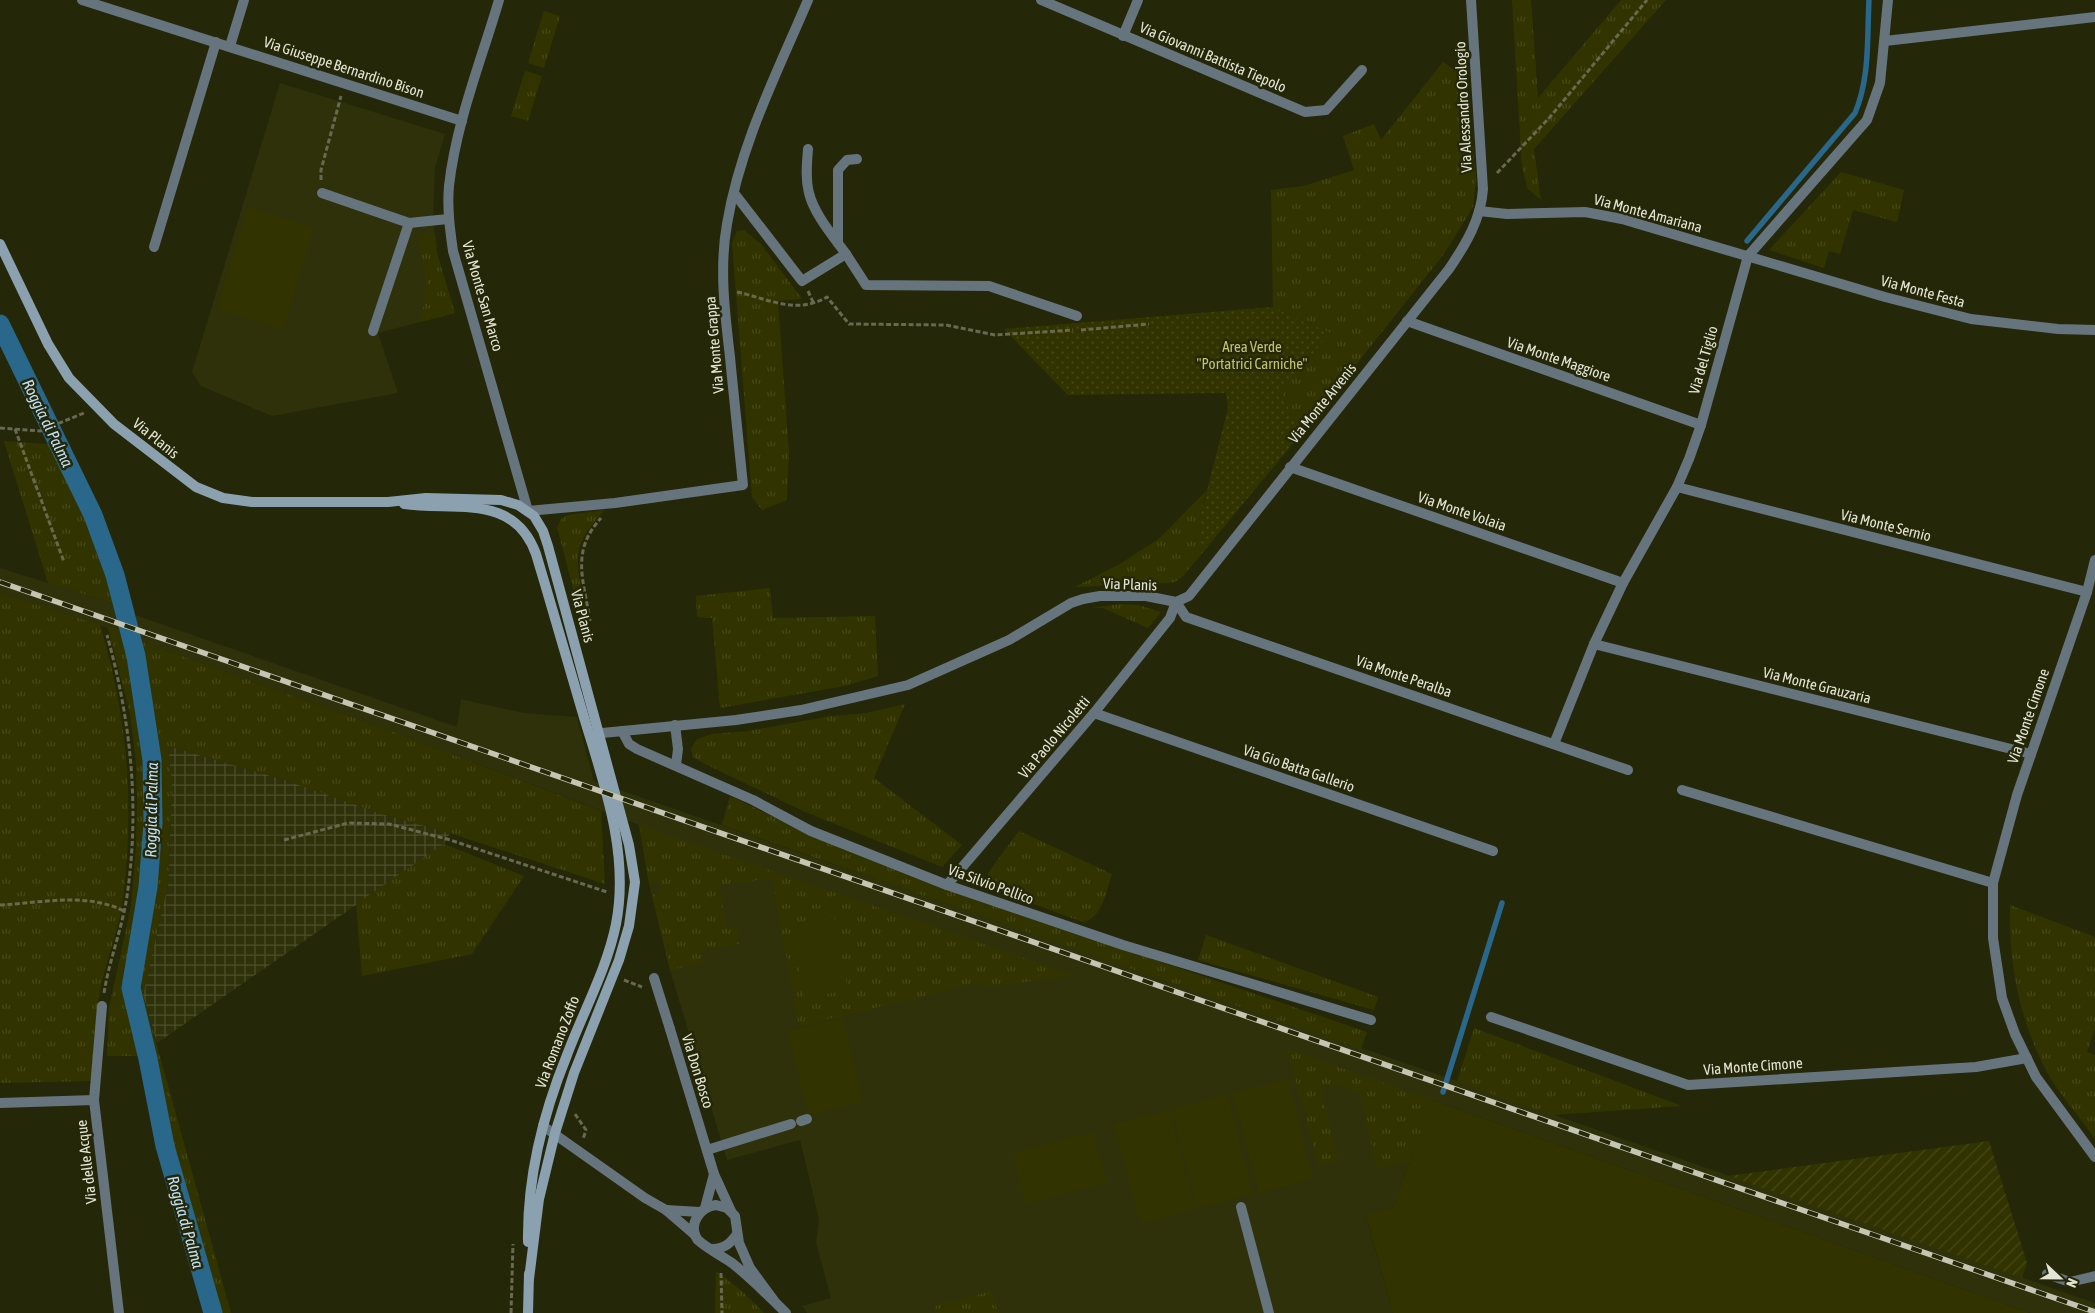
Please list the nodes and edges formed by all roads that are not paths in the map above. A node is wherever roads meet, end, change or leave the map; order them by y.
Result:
1 (82, 0) edge
2 (244, 0) edge
3 (499, 0) edge
4 (808, 0) edge
5 (1041, 0) edge
6 (1138, 0) edge
7 (1471, 0) edge
8 (1888, 0) edge
9 (2095, 17) edge
10 (1123, 36) junction
11 (1885, 41) junction
12 (216, 42) junction
13 (230, 46) junction
14 (1362, 70) dead end
15 (462, 121) junction
16 (808, 149) dead end
17 (857, 159) dead end
18 (322, 193) road end
19 (734, 193) junction
20 (1479, 211) junction
21 (448, 219) junction
22 (409, 223) junction
23 (838, 243) junction
24 (0, 244) edge
25 (154, 247) dead end
26 (846, 254) junction
27 (1748, 256) junction
28 (1077, 316) dead end
29 (1406, 320) junction
30 (2095, 330) edge
31 (373, 332) dead end
32 (1701, 425) junction
33 (1290, 467) junction
34 (1677, 487) junction
35 (388, 502) junction
36 (528, 511) junction
37 (518, 523) junction
38 (2095, 560) edge
39 (1623, 583) junction
40 (2087, 592) junction
41 (1176, 602) junction
42 (1594, 644) junction
43 (1094, 713) junction
44 (675, 725) junction
45 (622, 731) junction
46 (594, 734) junction
47 (1554, 744) junction
48 (2031, 754) junction
49 (676, 765) junction
50 (1628, 770) dead end
51 (1682, 790) dead end
52 (1493, 851) dead end
53 (1993, 883) junction
54 (947, 885) junction
55 (654, 978) dead end
56 (102, 1006) road end
57 (1490, 1017) dead end
58 (1371, 1020) dead end
59 (2027, 1058) junction
60 (94, 1100) junction
61 (0, 1103) edge
62 (800, 1121) dead end
63 (543, 1126) junction
64 (555, 1133) junction
65 (707, 1150) junction
66 (2095, 1157) edge
67 (714, 1174) junction
68 (1241, 1207) dead end
69 (666, 1210) junction
70 (702, 1210) junction
71 (731, 1211) junction
72 (737, 1234) junction
73 (695, 1235) junction
74 (713, 1249) junction
75 (2047, 1274) dead end
76 (2095, 1276) edge
77 (529, 1279) junction
78 (775, 1302) junction
79 (119, 1313) edge
80 (528, 1313) edge
81 (786, 1313) edge
82 (1269, 1313) edge

1 - 12 street, Via Giuseppe Bernardino Bison
2 - 13 street
3 - 15 street, Via Monte San Marco
4 - 19 street, Via Monte Grappa
5 - 10 street, Via Giovanni Battista Tiepolo
6 - 10 street
7 - 20 street, Via Alessandro Orologio
8 - 11 street, Via del Tiglio
9 - 11 street
10 - 14 street, Via Giovanni Battista Tiepolo
11 - 27 street, Via del Tiglio
12 - 13 street, Via Giuseppe Bernardino Bison
12 - 25 street
13 - 15 street, Via Giuseppe Bernardino Bison
15 - 21 street, Via Monte San Marco
16 - 23 street
17 - 23 street
18 - 22 street
19 - 26 street
19 - 36 street, Via Monte Grappa
20 - 27 street, Via Monte Amariana
20 - 29 street, Via Monte Arvenis
21 - 22 street
21 - 36 street, Via Monte San Marco
22 - 31 street
23 - 26 street
24 - 35 street, Via Planis
26 - 28 street
27 - 30 street, Via Monte Festa
27 - 32 street, Via del Tiglio
29 - 32 street, Via Monte Maggiore
29 - 33 street, Via Monte Arvenis
32 - 34 street, Via del Tiglio
33 - 39 street, Via Monte Volaia
33 - 41 street, Via Monte Arvenis
34 - 39 street, Via del Tiglio
34 - 40 street, Via Monte Sernio
35 - 36 street, Via Planis
35 - 37 street, Via Planis
36 - 37 street
36 - 46 street, Via Planis
37 - 46 street, Via Planis
38 - 40 street, Via Monte Cimone
39 - 42 street, Via del Tiglio
40 - 48 street, Via Monte Cimone
41 - 43 street, Via Paolo Nicoletti
41 - 44 street, Via Planis
41 - 47 street, Via Monte Peralba
42 - 47 street, Via del Tiglio
42 - 48 street, Via Monte Grauzaria
43 - 52 street, Via Gio Batta Gallerio
43 - 54 street, Via Paolo Nicoletti
44 - 45 street, Via Planis
44 - 49 street
45 - 46 street, Via Planis
45 - 49 street, Via Silvio Pellico
46 - 63 street, Via Romano Zoffo
46 - 64 street, Via Romano Zoffo
47 - 50 street, Via Monte Peralba
48 - 53 street, Via Monte Cimone
49 - 54 street, Via Silvio Pellico
51 - 53 street
53 - 59 street, Via Monte Cimone
54 - 58 street, Via Silvio Pellico
55 - 65 street, Via Don Bosco
56 - 60 street
57 - 59 street, Via Monte Cimone
59 - 66 street, Via Monte Cimone
60 - 61 street, Via delle Acque
60 - 79 street, Via delle Acque
62 - 65 street
63 - 64 street, Via Don Bosco
63 - 77 street, Via Romano Zoffo
64 - 69 street, Via Don Bosco
64 - 77 street, Via Romano Zoffo
65 - 67 street, Via Don Bosco
67 - 70 street
67 - 71 street, Via Don Bosco
68 - 82 street
69 - 70 street
69 - 73 street, Via Don Bosco
70 - 71 street
70 - 73 street
71 - 72 street, Via Don Bosco
72 - 74 street
72 - 78 street, Via Don Bosco
73 - 74 street, Via Don Bosco
74 - 78 street, Via Don Bosco
75 - 76 street
77 - 80 street, Via Romano Zoffo
78 - 81 street, Via Don Bosco

